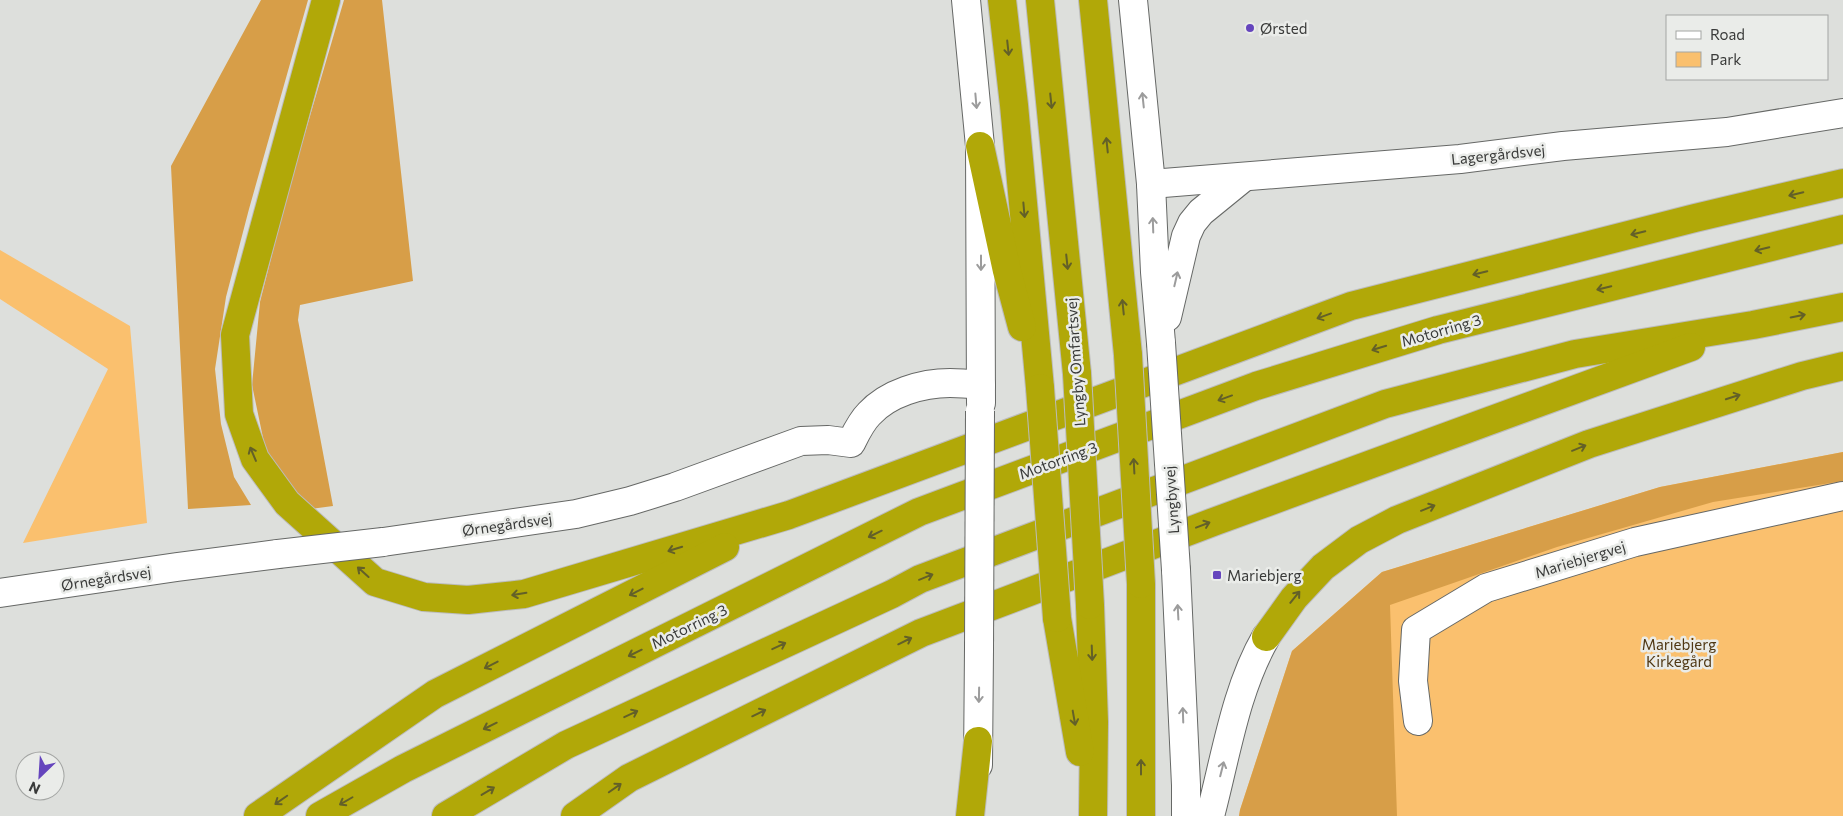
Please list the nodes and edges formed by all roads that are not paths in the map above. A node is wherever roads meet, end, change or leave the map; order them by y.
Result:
1 (326, 0) edge
2 (966, 0) edge
3 (1002, 0) edge
4 (1040, 0) edge
5 (1093, 0) edge
6 (1133, 0) edge
7 (1843, 113) edge
8 (980, 146) junction
9 (1244, 177) junction
10 (1843, 183) edge
11 (1152, 184) junction
12 (1843, 229) edge
13 (1843, 307) edge
14 (1753, 325) junction
15 (1161, 343) junction
16 (1843, 366) edge
17 (1040, 388) junction
18 (981, 398) junction
19 (1843, 496) edge
20 (789, 515) junction
21 (0, 594) edge
22 (1266, 637) joint
23 (1418, 721) dead end
24 (978, 741) junction
25 (258, 816) edge
26 (320, 816) edge
27 (446, 816) edge
28 (575, 816) edge
29 (970, 816) edge
30 (980, 816) edge
31 (1092, 816) edge
32 (1141, 816) edge
33 (1186, 816) edge
34 (1210, 816) edge

20 -> 1 highway
2 -> 8 street
3 -> 17 highway
4 -> 31 highway, Lyngby Omfartsvej, bridge
32 -> 5 highway, bridge
11 -> 6 street, Lyngbyvej
7 - 9 street, Lagergårdsvej
8 - 17 highway
8 -> 18 street
9 - 11 street, Lagergårdsvej
15 -> 9 street
10 -> 20 highway
15 -> 11 street, Lyngbyvej
12 -> 26 highway, Motorring 3
14 -> 13 highway
27 -> 14 highway
28 -> 14 highway
33 -> 15 street, Lyngbyvej, bridge
22 -> 16 highway
17 -> 31 highway, bridge
18 - 21 street, Ørnegårdsvej, bridge
18 -> 24 street, bridge
19 - 23 street, Mariebjergvej
20 -> 25 highway
34 -> 22 street
24 - 29 highway
24 - 30 street

